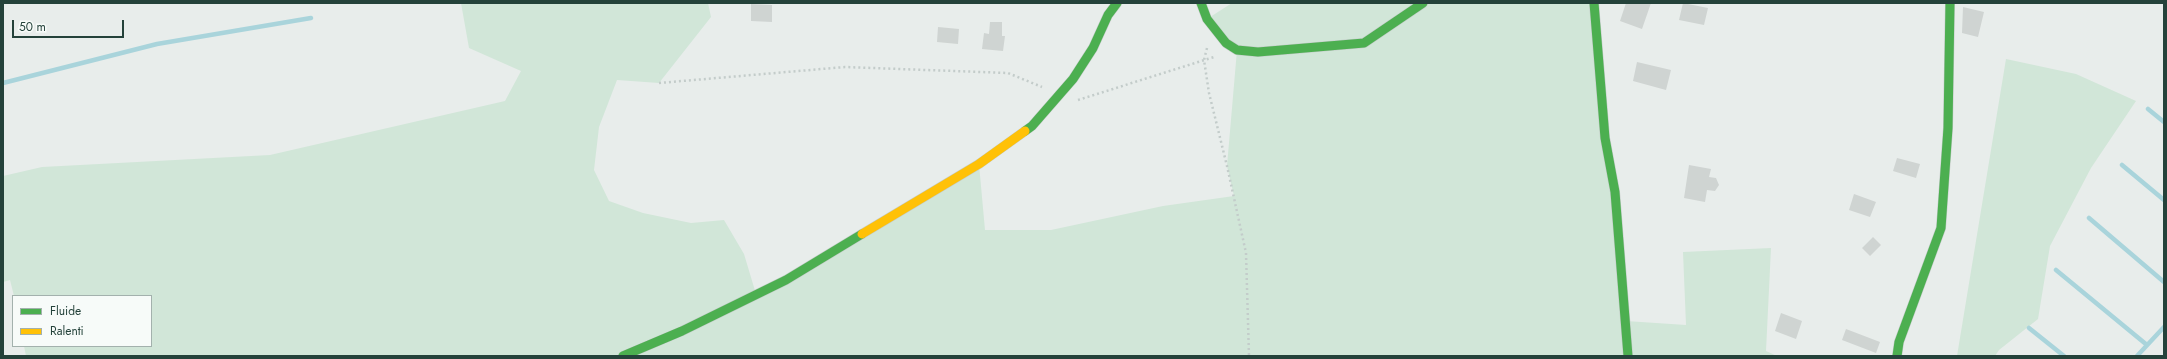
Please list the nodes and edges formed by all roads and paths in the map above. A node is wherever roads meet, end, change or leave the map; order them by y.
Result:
1 (1117, 3) edge
2 (1201, 3) edge
3 (1423, 3) edge
4 (1594, 3) edge
5 (1950, 3) edge
6 (1207, 46) dead end
7 (1217, 56) dead end
8 (1204, 60) junction
9 (659, 83) dead end
10 (1058, 97) junction
11 (623, 356) edge
12 (1250, 356) edge
13 (1628, 356) edge
14 (1897, 356) edge

1 - 10 street
2 - 3 street
4 - 13 street
5 - 14 street
6 - 8 path
7 - 8 path
8 - 10 path
8 - 12 path
9 - 10 path
10 - 11 street

